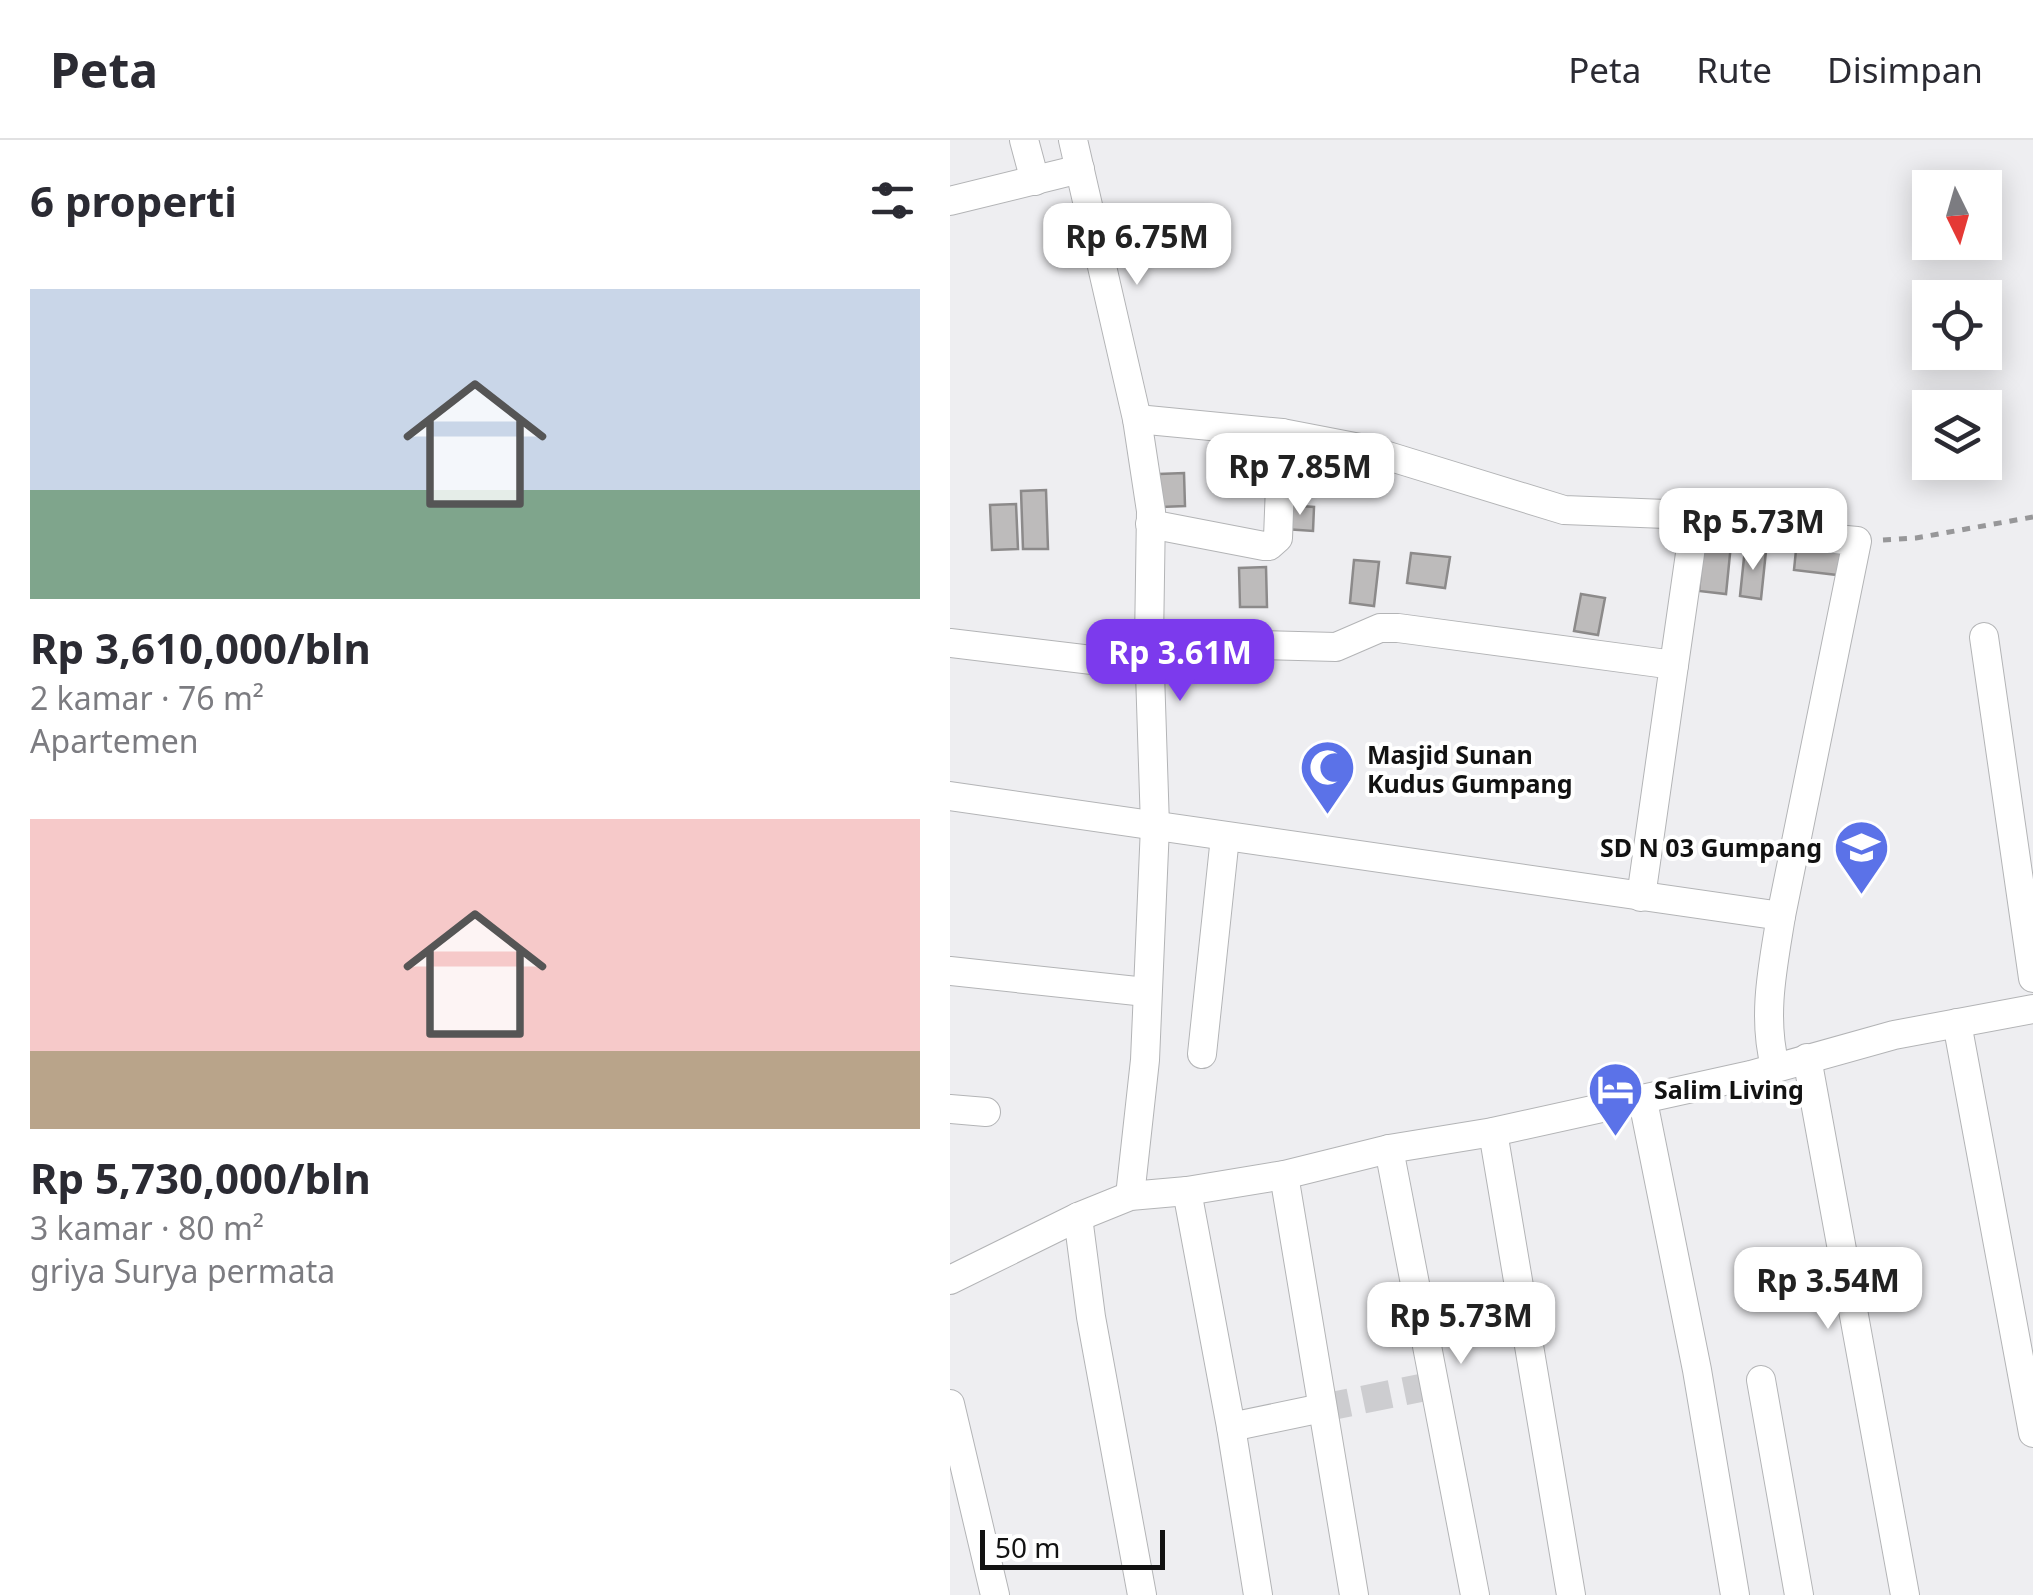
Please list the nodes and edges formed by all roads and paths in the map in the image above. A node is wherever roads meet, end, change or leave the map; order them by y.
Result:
1 (1024, 140) edge
2 (1073, 140) edge
3 (1080, 169) junction
4 (1034, 181) junction
5 (950, 201) edge
6 (1138, 419) junction
7 (1282, 433) junction
8 (2033, 517) edge
9 (1695, 520) junction
10 (1150, 524) junction
11 (1858, 542) junction
12 (1984, 637) dead end
13 (950, 643) edge
14 (1149, 654) junction
15 (1674, 665) junction
16 (950, 796) edge
17 (1154, 826) junction
18 (1225, 837) junction
19 (1641, 897) junction
20 (1781, 916) junction
21 (950, 971) edge
22 (2033, 978) edge
23 (1146, 992) junction
24 (2033, 1009) edge
25 (1958, 1023) junction
26 (1202, 1054) dead end
27 (1807, 1058) junction
28 (1776, 1066) junction
29 (1643, 1100) junction
30 (950, 1109) edge
31 (986, 1112) dead end
32 (1493, 1132) junction
33 (1390, 1149) junction
34 (1284, 1175) junction
35 (1187, 1191) junction
36 (1130, 1196) junction
37 (1078, 1217) junction
38 (950, 1280) edge
39 (1761, 1380) dead end
40 (950, 1404) edge
41 (1322, 1408) junction
42 (1231, 1427) junction
43 (2033, 1433) edge
44 (995, 1595) edge
45 (1142, 1595) edge
46 (1258, 1595) edge
47 (1354, 1595) edge
48 (1476, 1595) edge
49 (1572, 1595) edge
50 (1735, 1595) edge
51 (1799, 1595) edge
52 (1905, 1595) edge

1 - 4 street
2 - 3 street
3 - 4 street
3 - 6 street
4 - 5 street
6 - 7 street
6 - 10 street
7 - 9 street
7 - 10 street
8 - 11 path
9 - 11 street
9 - 15 street
10 - 14 street
11 - 20 street
12 - 22 street
13 - 14 street
14 - 15 street
14 - 17 street
15 - 19 street
16 - 17 street
17 - 18 street
17 - 23 street
18 - 19 street
18 - 26 street
19 - 20 street
20 - 28 street
21 - 23 street
23 - 36 street
24 - 25 street
25 - 27 street
25 - 43 street
27 - 28 street
27 - 52 street
28 - 29 street
29 - 32 street
29 - 50 street
30 - 31 street
32 - 33 street
32 - 49 street
33 - 34 street
33 - 48 street
34 - 35 street
34 - 41 street
35 - 36 street
35 - 42 street
36 - 37 street
37 - 38 street
37 - 45 street
39 - 51 street
40 - 44 street
41 - 42 street
41 - 47 street
42 - 46 street

